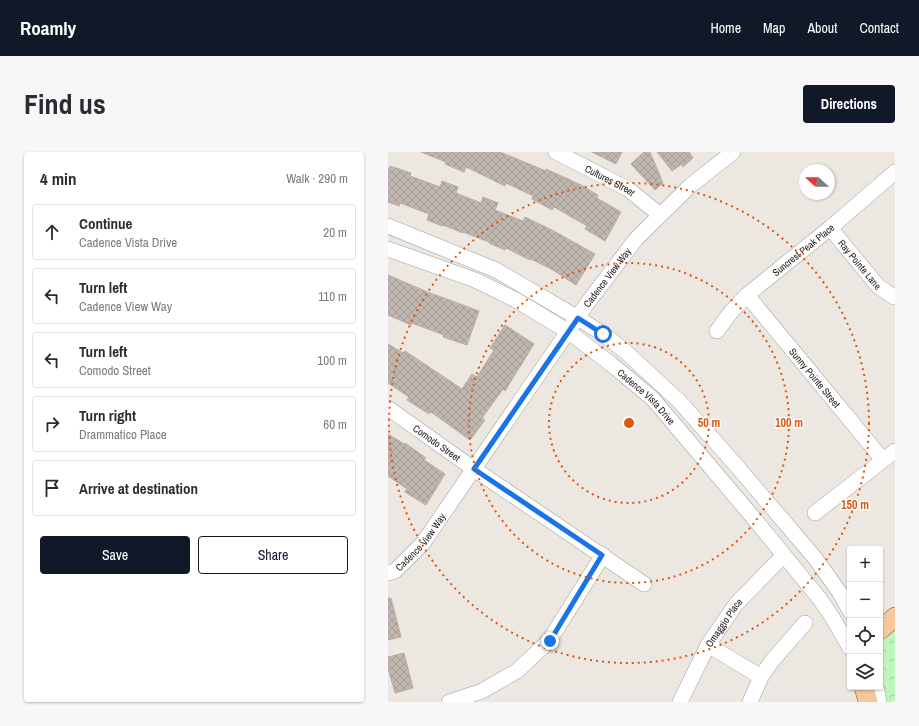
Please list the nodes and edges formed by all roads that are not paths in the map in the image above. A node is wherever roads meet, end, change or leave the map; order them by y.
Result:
1 (556, 152) edge
2 (733, 152) edge
3 (895, 172) edge
4 (660, 215) junction
5 (388, 226) edge
6 (830, 228) junction
7 (388, 249) edge
8 (747, 295) junction
9 (894, 297) edge
10 (578, 318) junction
11 (717, 331) dead end
12 (569, 332) junction
13 (388, 408) edge
14 (895, 451) edge
15 (883, 460) junction
16 (474, 469) junction
17 (816, 513) dead end
18 (602, 555) junction
19 (784, 555) junction
20 (388, 573) edge
21 (644, 584) dead end
22 (847, 606) edge
23 (895, 616) edge
24 (805, 622) dead end
25 (883, 627) edge
26 (847, 643) edge
27 (708, 645) junction
28 (762, 677) junction
29 (865, 690) edge
30 (877, 690) edge
31 (450, 702) edge
32 (680, 702) edge
33 (750, 702) edge
34 (868, 702) edge
35 (879, 702) edge

1 - 4 street, Cultures Street
2 - 4 street, Cadence View Way
3 - 6 street, Suncrest Peak Place
4 - 10 street, Cadence View Way
5 - 10 street, Cadence Vista Drive
6 - 8 street, Suncrest Peak Place
6 - 9 street, Ray Pointe Lane
7 - 12 street, Cadence Vista Drive
8 - 11 street, Suncrest Peak Place
8 - 15 street, Sunny Pointe Street
10 - 12 street, Cadence View Way
10 - 22 street, Cadence Vista Drive
12 - 16 street, Cadence View Way
12 - 19 street, Cadence Vista Drive
13 - 16 street, Comodo Street
14 - 15 street
15 - 17 street
16 - 18 street, Comodo Street
16 - 20 street, Cadence View Way
18 - 21 street, Comodo Street
18 - 31 street
19 - 26 street, Cadence Vista Drive
19 - 27 street, Omaggio Place
23 - 25 main road
24 - 28 street
27 - 28 street
27 - 32 street, Omaggio Place
28 - 33 street
29 - 34 main road
30 - 35 street

